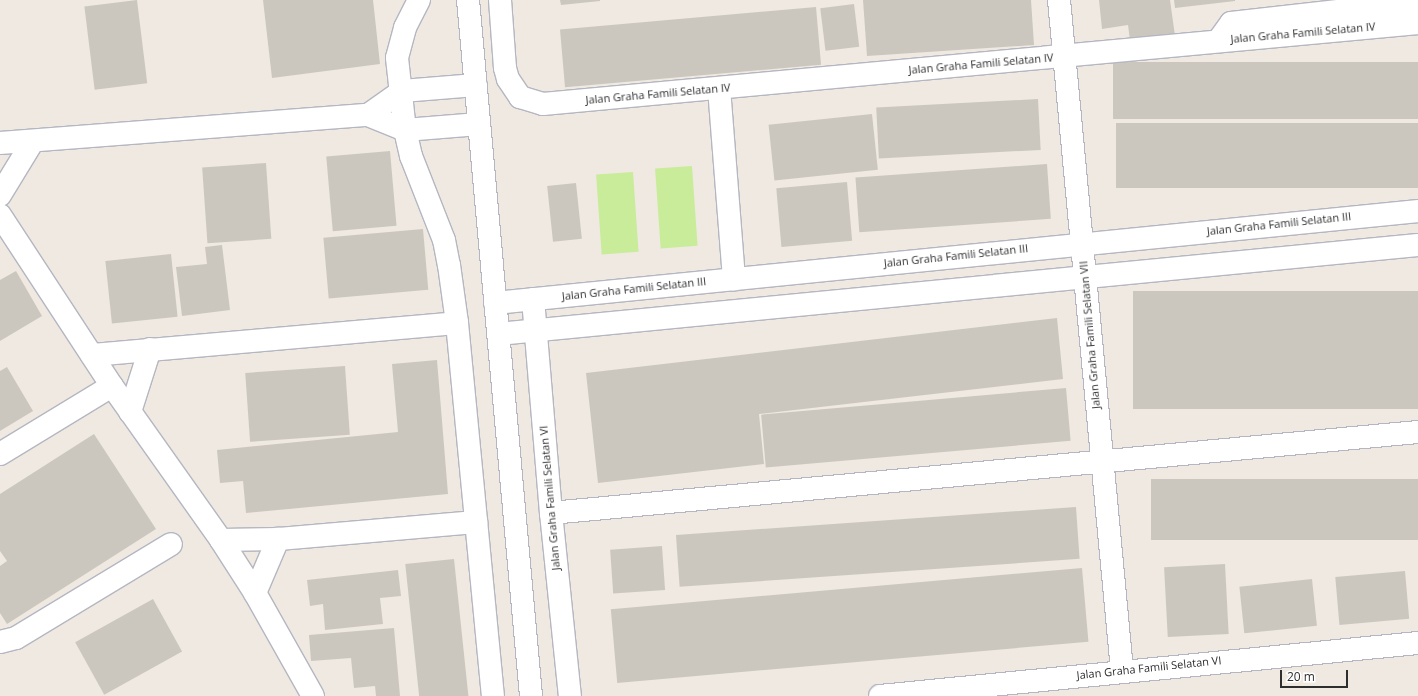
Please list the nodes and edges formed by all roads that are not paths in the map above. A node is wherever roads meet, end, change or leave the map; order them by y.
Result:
1 (419, 0) edge
2 (468, 0) edge
3 (500, 0) edge
4 (1059, 0) edge
5 (1418, 2) edge
6 (1418, 23) edge
7 (1218, 41) junction
8 (1064, 56) junction
9 (476, 85) junction
10 (719, 88) junction
11 (402, 91) junction
12 (368, 115) junction
13 (479, 124) junction
14 (405, 130) junction
15 (33, 141) junction
16 (0, 143) edge
17 (0, 195) edge
18 (1418, 211) edge
19 (0, 215) edge
20 (1082, 244) junction
21 (1418, 245) edge
22 (1085, 278) junction
23 (734, 279) junction
24 (533, 299) junction
25 (495, 303) junction
26 (457, 323) junction
27 (536, 331) junction
28 (498, 334) junction
29 (150, 349) junction
30 (92, 355) junction
31 (112, 386) junction
32 (130, 412) junction
33 (1418, 432) edge
34 (0, 454) edge
35 (1102, 462) junction
36 (551, 513) junction
37 (476, 522) junction
38 (278, 539) junction
39 (221, 540) junction
40 (171, 544) dead end
41 (255, 593) junction
42 (0, 642) edge
43 (1418, 643) edge
44 (1122, 670) junction
45 (314, 696) edge
46 (493, 696) edge
47 (531, 696) edge
48 (570, 696) edge
49 (880, 696) edge

1 - 11 street
2 - 9 street
3 - 10 street, Jalan Graha Famili Selatan IV
4 - 8 street, Jalan Graha Famili Selatan VII
5 - 7 street
6 - 7 street, Jalan Graha Famili Selatan IV
7 - 8 street, Jalan Graha Famili Selatan IV
8 - 10 street, Jalan Graha Famili Selatan IV
8 - 20 street, Jalan Graha Famili Selatan VII
9 - 11 street
9 - 13 street
10 - 23 street
11 - 12 street
11 - 14 street
12 - 14 street
12 - 15 street
13 - 14 street
13 - 25 street
14 - 26 street
15 - 16 street
15 - 17 street
18 - 20 street, Jalan Graha Famili Selatan III
19 - 30 street
20 - 22 street, Jalan Graha Famili Selatan VII
20 - 23 street, Jalan Graha Famili Selatan III
21 - 22 street
22 - 27 street
22 - 35 street, Jalan Graha Famili Selatan VII
23 - 24 street, Jalan Graha Famili Selatan III
24 - 25 street, Jalan Graha Famili Selatan III
24 - 27 street, Jalan Graha Famili Selatan VI
25 - 28 street
26 - 29 street
26 - 37 street
27 - 28 street
27 - 36 street, Jalan Graha Famili Selatan VI
28 - 47 street
29 - 30 street
29 - 32 street
30 - 31 street
31 - 32 street
31 - 34 street
32 - 39 street
33 - 35 street
35 - 36 street
35 - 44 street, Jalan Graha Famili Selatan VII
36 - 48 street, Jalan Graha Famili Selatan VI
37 - 38 street
37 - 46 street
38 - 39 street
38 - 41 street
39 - 41 street
40 - 42 street
41 - 45 street
43 - 44 street, Jalan Graha Famili Selatan VI
44 - 49 street, Jalan Graha Famili Selatan VI

